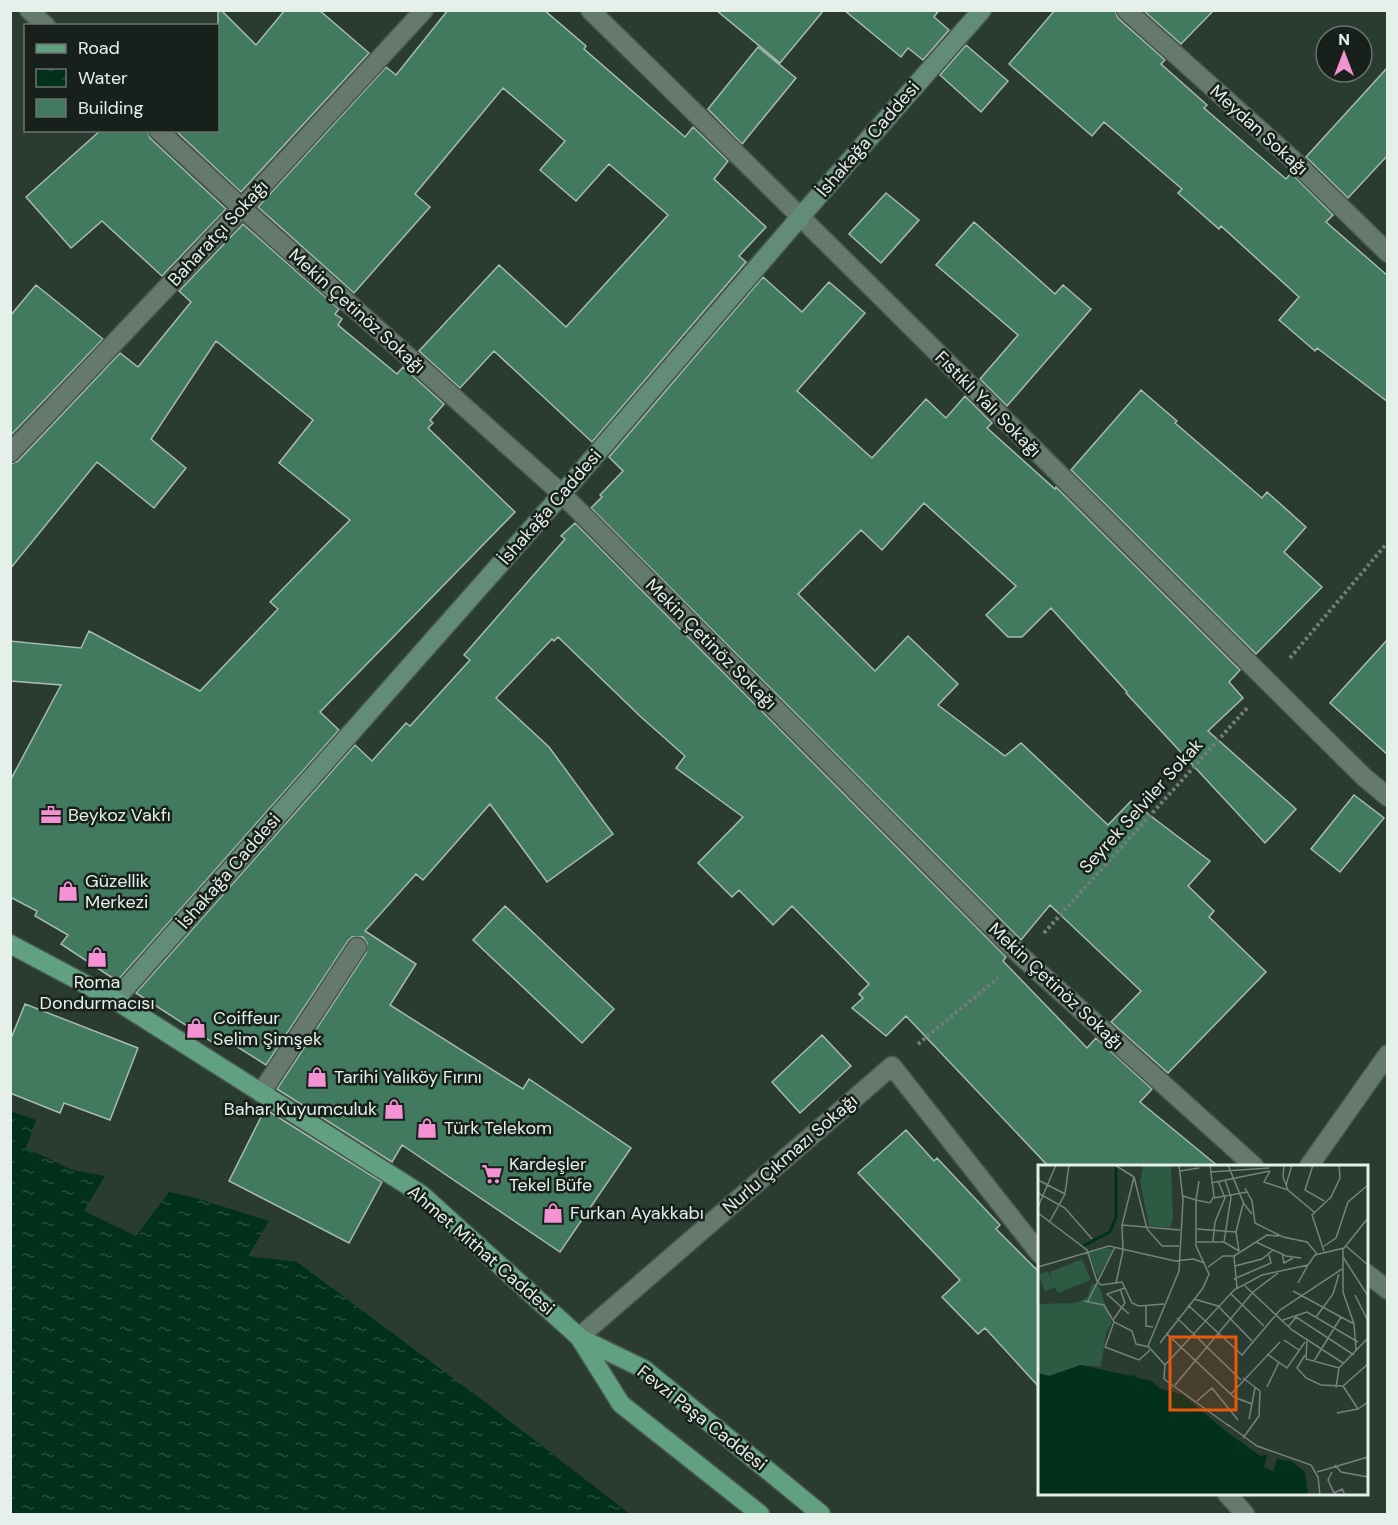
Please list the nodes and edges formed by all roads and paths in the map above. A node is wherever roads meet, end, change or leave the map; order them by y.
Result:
1 (30, 10) edge
2 (423, 10) edge
3 (590, 10) edge
4 (982, 10) edge
5 (1126, 10) edge
6 (44, 24) edge
7 (160, 132) edge
8 (242, 208) junction
9 (801, 216) junction
10 (1388, 253) edge
11 (10, 453) edge
12 (562, 494) junction
13 (1388, 542) edge
14 (1269, 683) junction
15 (1388, 797) edge
16 (10, 944) edge
17 (357, 947) dead end
18 (1022, 957) junction
19 (115, 1000) junction
20 (1388, 1054) edge
21 (892, 1066) junction
22 (261, 1093) junction
23 (1252, 1165) edge
24 (1310, 1165) edge
25 (1038, 1251) edge
26 (1368, 1275) edge
27 (1388, 1290) edge
28 (579, 1337) junction
29 (1228, 1495) edge
30 (760, 1515) edge
31 (821, 1515) edge
32 (1245, 1515) edge

1 - 6 street
2 - 8 street, Baharatçı Sokağı
3 - 9 street, Fıstıklı Yalı Sokağı
4 - 9 street, İshakağa Caddesi
5 - 10 street, Meydan Sokağı
7 - 8 street, Mekin Çetinöz Sokağı
8 - 11 street, Baharatçı Sokağı
8 - 12 street, Mekin Çetinöz Sokağı
9 - 12 street, İshakağa Caddesi
9 - 14 street, Fıstıklı Yalı Sokağı
12 - 18 street, Mekin Çetinöz Sokağı
12 - 19 street, İshakağa Caddesi
13 - 14 path, Seyrek Selviler Sokak
14 - 15 street, Fıstıklı Yalı Sokağı
14 - 18 path, Seyrek Selviler Sokak
16 - 19 main road, Ahmet Mithat Caddesi
17 - 22 street
18 - 21 path, Seyrek Selviler Sokak
18 - 23 street, Mekin Çetinöz Sokağı
19 - 22 main road, Ahmet Mithat Caddesi
20 - 24 street
21 - 25 street
21 - 28 street, Nurlu Çıkmazı Sokağı
22 - 28 main road, Ahmet Mithat Caddesi
26 - 27 street
28 - 30 main road, Fevzi Paşa Caddesi
28 - 31 main road, Fevzi Paşa Caddesi
29 - 32 street

